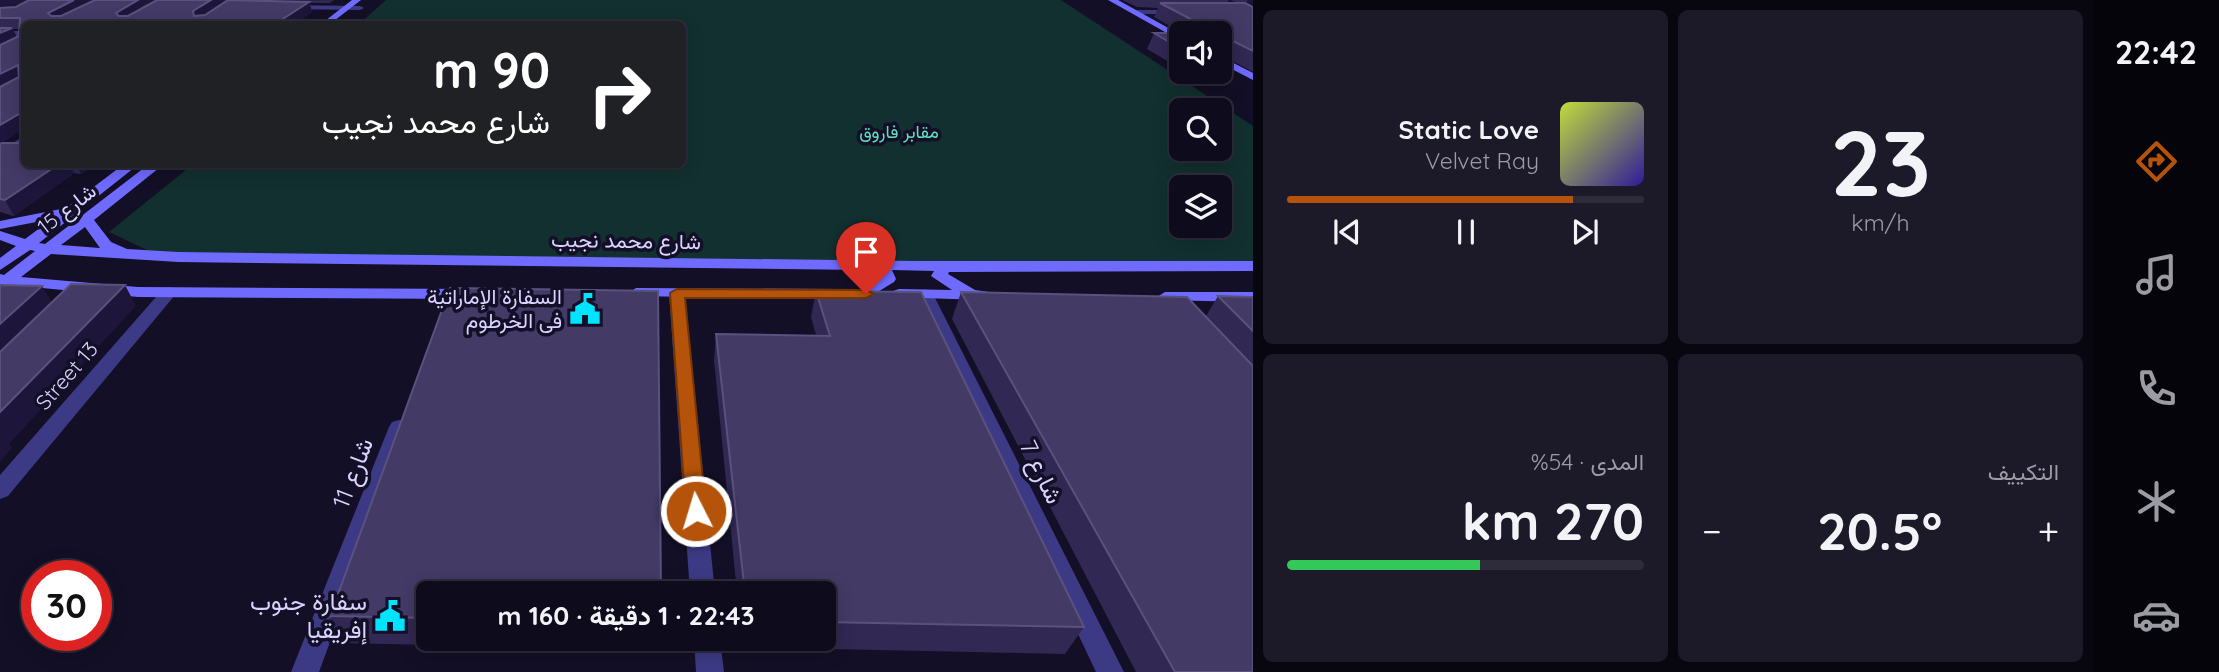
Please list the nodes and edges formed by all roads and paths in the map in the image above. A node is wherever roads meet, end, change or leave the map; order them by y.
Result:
1 (371, 0) edge
2 (1112, 0) edge
3 (359, 4) edge
4 (282, 7) edge
5 (347, 8) junction
6 (1133, 12) junction
7 (1183, 12) edge
8 (329, 21) edge
9 (342, 21) edge
10 (1169, 32) edge
11 (0, 34) edge
12 (21, 34) edge
13 (21, 44) edge
14 (12, 48) edge
15 (1232, 66) edge
16 (1253, 77) edge
17 (21, 142) edge
18 (0, 156) edge
19 (128, 168) edge
20 (153, 168) edge
21 (73, 210) junction
22 (87, 220) junction
23 (0, 225) edge
24 (0, 235) edge
25 (28, 245) junction
26 (50, 248) junction
27 (127, 254) junction
28 (847, 265) junction
29 (958, 266) junction
30 (1253, 266) edge
31 (1, 278) edge
32 (68, 287) junction
33 (87, 289) junction
34 (169, 292) junction
35 (491, 293) edge
36 (624, 293) edge
37 (677, 293) junction
38 (451, 294) junction
39 (866, 294) junction
40 (925, 294) junction
41 (974, 295) junction
42 (1002, 295) edge
43 (1159, 297) joint
44 (1253, 297) edge
45 (0, 298) edge
46 (67, 308) edge
47 (1184, 316) edge
48 (441, 320) edge
49 (406, 411) edge
50 (0, 490) edge
51 (702, 581) edge
52 (708, 651) edge
53 (305, 672) edge
54 (710, 672) edge
55 (1110, 672) edge

1 - 3 main road
2 - 6 main road
3 - 5 main road
3 - 9 main road
4 - 5 street
5 - 8 main road
6 - 7 street
6 - 10 main road
11 - 12 street
13 - 14 main road
15 - 16 main road
17 - 18 street
19 - 21 main road, شارع 15
20 - 22 main road, شارع 15
21 - 23 main road
21 - 25 main road, شارع 15
22 - 26 main road, شارع 15
22 - 27 main road
24 - 25 main road, شارع محمد نجيب
25 - 26 main road, شارع محمد نجيب
25 - 31 main road, شارع 15
26 - 27 main road, شارع محمد نجيب
26 - 31 main road, شارع 15
27 - 28 main road, شارع محمد نجيب
28 - 29 main road, شارع محمد نجيب
28 - 39 main road
29 - 30 main road, شارع محمد نجيب
29 - 41 main road
31 - 32 main road
32 - 33 main road
32 - 45 main road
33 - 34 main road
33 - 46 street
34 - 38 main road
34 - 50 street, Street 13
35 - 38 main road
36 - 37 main road
37 - 39 main road
37 - 51 street
38 - 48 street
39 - 40 main road
40 - 41 main road
40 - 55 street, شارع 7
41 - 42 main road
43 - 44 main road
43 - 47 street
49 - 53 street, شارع 11
52 - 54 street

